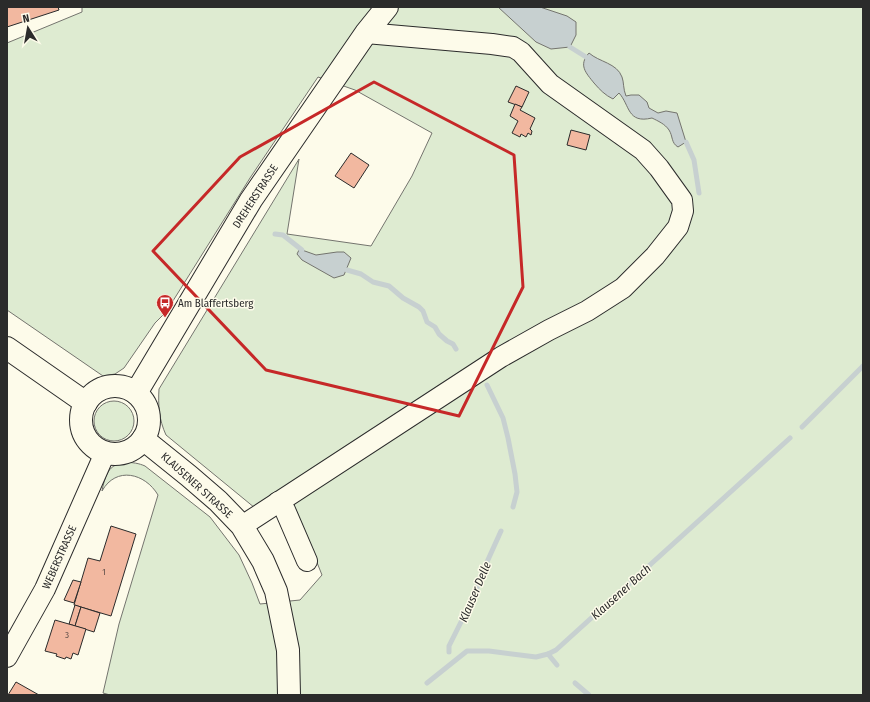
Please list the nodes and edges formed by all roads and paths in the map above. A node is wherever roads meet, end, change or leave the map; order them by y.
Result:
1 (386, 7) edge
2 (366, 33) junction
3 (7, 348) edge
4 (136, 393) junction
5 (86, 403) junction
6 (143, 439) junction
7 (105, 453) junction
8 (278, 502) junction
9 (242, 526) junction
10 (307, 561) dead end
11 (7, 657) edge
12 (289, 695) edge

1 - 2 main road, DREHERSTRASSE
2 - 4 main road, DREHERSTRASSE
2 - 8 street
3 - 5 main road
4 - 5 main road
4 - 6 main road
5 - 7 main road
6 - 7 main road
6 - 9 main road, KLAUSENER STRASSE
7 - 11 street, WEBERSTRASSE
8 - 9 street
8 - 10 street
9 - 12 main road, KLAUSENER STRASSE

